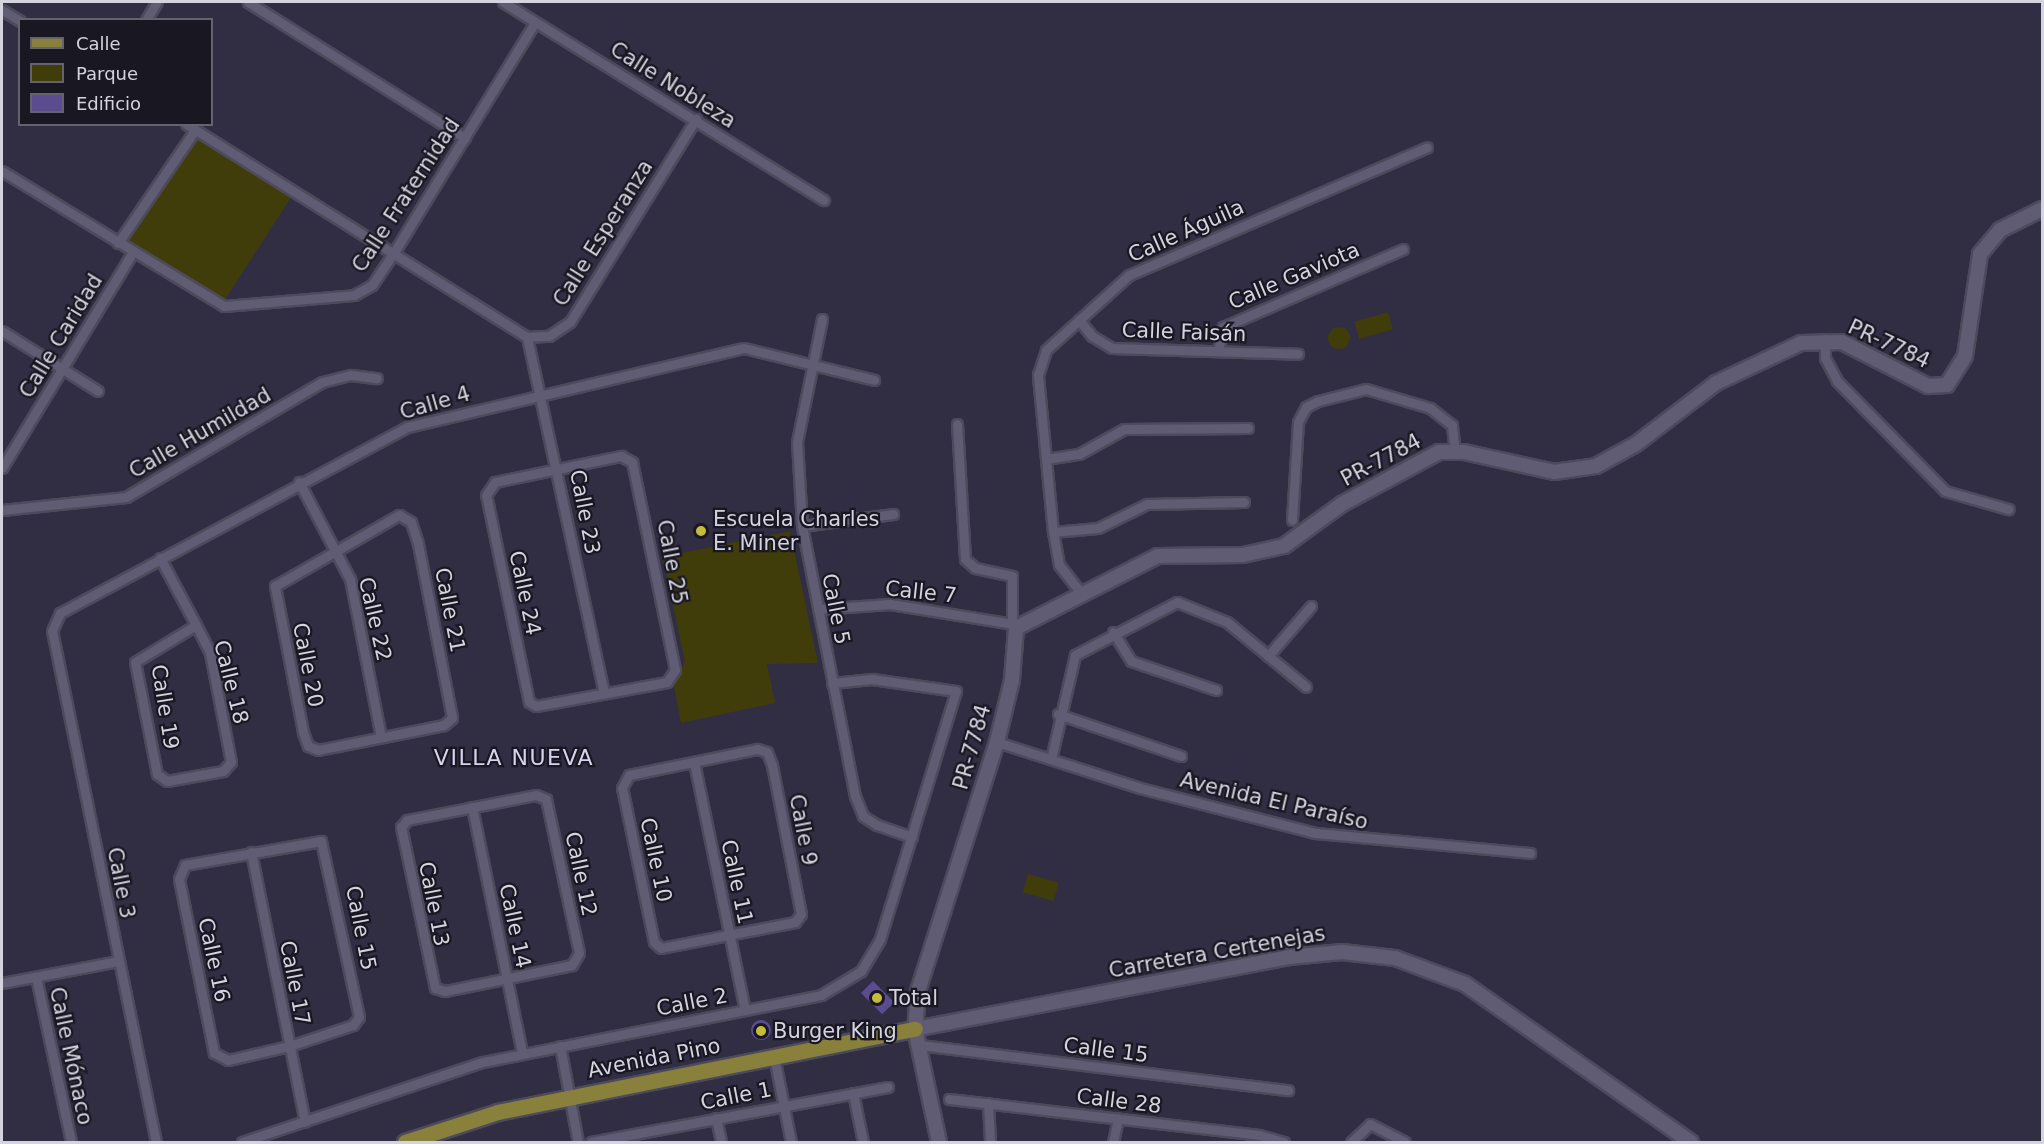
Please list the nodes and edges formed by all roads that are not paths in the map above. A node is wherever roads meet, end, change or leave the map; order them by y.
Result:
1 (157, 2) edge
2 (248, 2) edge
3 (503, 2) edge
4 (2, 10) edge
5 (147, 18) edge
6 (18, 20) edge
7 (535, 22) junction
8 (696, 119) junction
9 (189, 126) edge
10 (195, 130) junction
11 (465, 138) junction
12 (1427, 147) dead end
13 (2, 171) edge
14 (824, 200) dead end
15 (2043, 209) edge
16 (118, 243) junction
17 (1403, 249) dead end
18 (132, 253) junction
19 (393, 254) junction
20 (822, 319) dead end
21 (1080, 320) junction
22 (2, 331) edge
23 (527, 338) junction
24 (1824, 339) junction
25 (1218, 351) junction
26 (1298, 354) dead end
27 (810, 361) junction
28 (63, 369) junction
29 (377, 378) dead end
30 (874, 380) dead end
31 (98, 392) dead end
32 (539, 393) junction
33 (957, 424) dead end
34 (1248, 428) dead end
35 (1455, 452) junction
36 (1046, 459) junction
37 (2, 468) edge
38 (558, 468) junction
39 (299, 482) junction
40 (1244, 502) dead end
41 (2008, 509) dead end
42 (2, 510) edge
43 (893, 514) dead end
44 (1292, 520) dead end
45 (802, 526) junction
46 (1053, 532) junction
47 (335, 549) junction
48 (160, 558) junction
49 (1081, 593) junction
50 (1311, 606) dead end
51 (819, 609) junction
52 (196, 625) junction
53 (1014, 625) junction
54 (52, 631) joint
55 (1113, 632) junction
56 (1268, 656) junction
57 (832, 683) junction
58 (1306, 687) dead end
59 (1216, 690) dead end
60 (604, 693) junction
61 (1058, 714) junction
62 (381, 737) junction
63 (998, 742) junction
64 (1182, 756) dead end
65 (1051, 759) junction
66 (694, 762) junction
67 (174, 780) joint
68 (472, 807) junction
69 (912, 837) junction
70 (251, 852) junction
71 (1530, 853) dead end
72 (729, 935) junction
73 (117, 961) junction
74 (36, 977) junction
75 (507, 978) junction
76 (2, 983) edge
77 (745, 1010) junction
78 (915, 1029) junction
79 (920, 1045) junction
80 (290, 1046) junction
81 (560, 1046) junction
82 (522, 1053) junction
83 (774, 1057) junction
84 (888, 1087) dead end
85 (1288, 1090) dead end
86 (853, 1093) junction
87 (571, 1096) junction
88 (949, 1099) dead end
89 (988, 1103) junction
90 (783, 1105) junction
91 (716, 1118) junction
92 (1118, 1119) junction
93 (305, 1122) junction
94 (646, 1132) junction
95 (436, 1137) edge
96 (71, 1143) edge
97 (156, 1143) edge
98 (242, 1143) edge
99 (405, 1143) edge
100 (578, 1143) edge
101 (591, 1143) edge
102 (648, 1143) edge
103 (721, 1143) edge
104 (791, 1143) edge
105 (863, 1143) edge
106 (939, 1143) edge
107 (990, 1143) edge
108 (1113, 1143) edge
109 (1284, 1143) edge
110 (1351, 1143) edge
111 (1405, 1143) edge
112 (1691, 1143) edge

1 - 5 street
2 - 11 street
3 - 7 street, Calle Nobleza
4 - 6 street
7 - 8 street, Calle Nobleza
7 - 11 street, Calle Fraternidad
8 - 14 street, Calle Nobleza
8 - 23 street, Calle Esperanza
9 - 10 street
10 - 16 street
10 - 19 street
11 - 19 street, Calle Fraternidad
12 - 21 street, Calle Águila
13 - 16 street, Calle Fraternidad
15 - 24 street, PR-7784 / PR-7784
16 - 18 street, Calle Fraternidad
17 - 25 street, Calle Gaviota
18 - 19 street, Calle Fraternidad
18 - 28 street, Calle Caridad
19 - 23 street
20 - 27 street, Calle 5
21 - 25 street, Calle Faisán
21 - 36 street, Calle Águila
22 - 28 street
23 - 32 street, Calle 23
24 - 35 street, PR-7784 / PR-7784
24 - 41 street
25 - 26 street, Calle Faisán
27 - 30 street, Calle 4
27 - 32 street, Calle 4
27 - 45 street, Calle 5
28 - 31 street
28 - 37 street, Calle Caridad
29 - 42 street, Calle Humildad
32 - 38 street, Calle 23
32 - 39 street, Calle 4
33 - 53 street
34 - 36 street
35 - 44 street
35 - 49 street, PR-7784 / PR-7784
36 - 46 street, Calle Águila
38 - 60 street, Calle 23
38 - 60 street, Calle 25
38 - 60 street, Calle 24
39 - 47 street, Calle 22
39 - 48 street, Calle 4
40 - 46 street
43 - 45 street
45 - 51 street, Calle 5
46 - 49 street, Calle Águila
47 - 62 street, Calle 22
47 - 62 street, Calle 20
47 - 62 street, Calle 21
48 - 52 street, Calle 18
48 - 54 street, Calle 4
49 - 53 street, PR-7784 / PR-7784
50 - 56 street
51 - 53 street, Calle 7
51 - 57 street, Calle 5
52 - 67 street, Calle 19
52 - 67 street, Calle 18
53 - 63 street, PR-7784 / PR-7784
54 - 73 street, Calle 3
55 - 56 street
55 - 59 street
55 - 61 street
56 - 58 street
57 - 69 street, Calle 5
57 - 69 street, Calle 2
61 - 64 street
61 - 65 street
63 - 65 street, Avenida El Paraíso
63 - 78 street, PR-7784 / PR-7784
65 - 71 street, Avenida El Paraíso
66 - 72 street, Calle 11
66 - 72 street, Calle 10
66 - 72 street, Calle 9
68 - 75 street, Calle 14
68 - 75 street, Calle 12
68 - 75 street, Calle 13
69 - 77 street, Calle 2
70 - 80 street, Calle 17
70 - 80 street, Calle 15
70 - 80 street, Calle 16
72 - 77 street, Calle 11
73 - 74 street
73 - 97 street, Calle 3
74 - 76 street
74 - 96 street, Calle Mónaco
75 - 82 street, Calle 14
77 - 81 street, Calle 2
78 - 79 street, PR-7784
78 - 83 main road, Avenida Pino
78 - 112 street, Carretera Certenejas
79 - 85 street, Calle 15
79 - 106 street, PR-7784
80 - 93 street, Calle 17
81 - 82 street, Calle 2
81 - 87 street
82 - 93 street, Calle 2
83 - 87 main road, Avenida Pino
83 - 90 street
84 - 86 street, Calle 1
86 - 90 street, Calle 1
86 - 105 street
87 - 95 main road, Avenida Pino
87 - 100 street
88 - 89 street, Calle 28
89 - 92 street, Calle 28
89 - 107 street
90 - 91 street, Calle 1
90 - 104 street
91 - 94 street, Calle 1
91 - 103 street
92 - 108 street
92 - 109 street, Calle 28
93 - 98 street, Calle 2
94 - 101 street, Calle 1
94 - 102 street
95 - 99 main road, Avenida Pino
110 - 111 street

